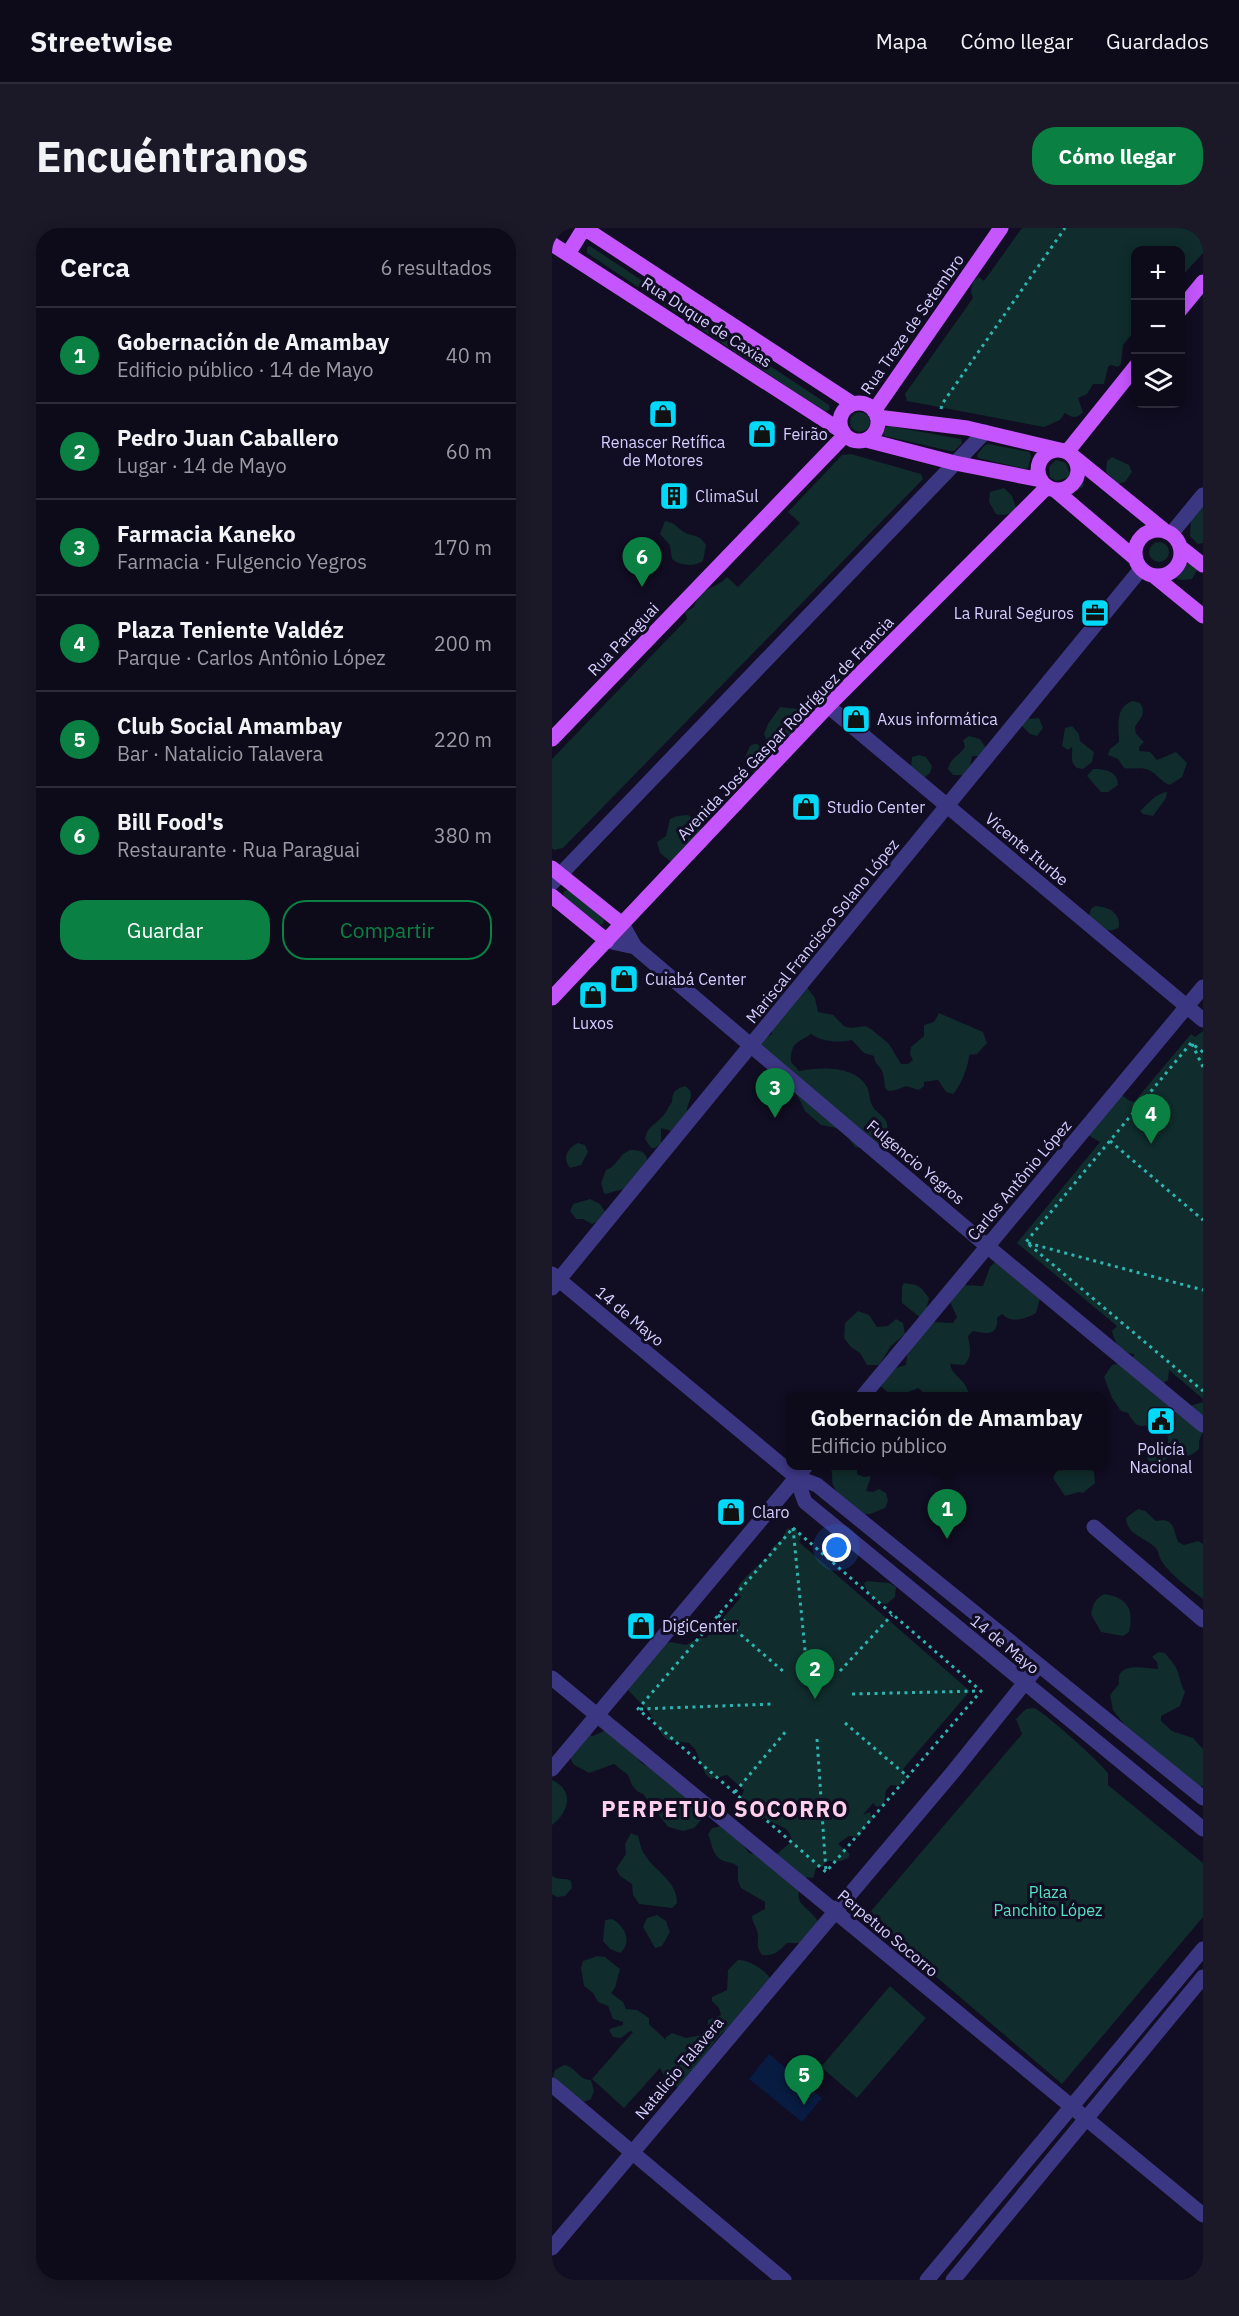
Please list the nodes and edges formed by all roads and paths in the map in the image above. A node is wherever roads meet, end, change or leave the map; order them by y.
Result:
1 (584, 228) edge
2 (1000, 228) edge
3 (1065, 228) edge
4 (552, 244) edge
5 (568, 254) junction
6 (1203, 282) edge
7 (1185, 304) edge
8 (1131, 372) edge
9 (853, 404) junction
10 (876, 414) junction
11 (942, 425) junction
12 (985, 432) junction
13 (844, 433) junction
14 (866, 440) junction
15 (1067, 452) junction
16 (956, 463) junction
17 (1048, 486) junction
18 (1203, 495) edge
19 (1172, 537) junction
20 (1203, 565) edge
21 (1144, 568) junction
22 (1203, 616) edge
23 (828, 706) junction
24 (552, 739) edge
25 (948, 806) junction
26 (555, 876) edge
27 (552, 896) edge
28 (622, 924) junction
29 (607, 941) junction
30 (635, 947) junction
31 (1203, 987) edge
32 (552, 998) edge
33 (1187, 1007) junction
34 (1203, 1020) edge
35 (1191, 1043) junction
36 (751, 1046) junction
37 (1203, 1052) edge
38 (1203, 1067) edge
39 (1110, 1141) junction
40 (1203, 1220) edge
41 (1026, 1242) junction
42 (987, 1246) junction
43 (554, 1281) edge
44 (1203, 1290) edge
45 (1203, 1391) edge
46 (866, 1392) edge
47 (1203, 1425) edge
48 (786, 1459) edge
49 (801, 1471) edge
50 (1094, 1527) dead end
51 (793, 1528) junction
52 (892, 1614) junction
53 (718, 1615) junction
54 (1203, 1620) edge
55 (806, 1660) dead end
56 (1039, 1665) junction
57 (840, 1671) dead end
58 (784, 1672) dead end
59 (552, 1678) edge
60 (1025, 1683) junction
61 (981, 1691) junction
62 (852, 1694) dead end
63 (773, 1704) dead end
64 (638, 1709) junction
65 (596, 1715) junction
66 (845, 1723) dead end
67 (787, 1730) dead end
68 (817, 1739) dead end
69 (552, 1769) edge
70 (908, 1777) junction
71 (735, 1792) junction
72 (1203, 1798) edge
73 (1203, 1829) edge
74 (826, 1872) junction
75 (834, 1912) junction
76 (1203, 1949) edge
77 (1203, 1977) edge
78 (1171, 1988) junction
79 (1184, 2000) junction
80 (552, 2085) edge
81 (1070, 2107) junction
82 (1085, 2120) junction
83 (632, 2151) junction
84 (1203, 2215) edge
85 (972, 2225) junction
86 (988, 2238) junction
87 (552, 2248) edge
88 (784, 2280) edge
89 (927, 2280) edge
90 (953, 2280) edge

1 - 5 main road
1 - 9 main road, Rua Duque de Caxias
2 - 10 main road, Rua Treze de Setembro
3 - 11 path
4 - 5 main road, Rua Duque de Caxias
5 - 13 main road, Rua Duque de Caxias
6 - 7 main road
8 - 15 main road
9 - 10 main road
9 - 13 main road
10 - 11 main road
10 - 14 main road
11 - 12 main road
12 - 15 main road
12 - 16 street
13 - 14 main road
13 - 24 main road, Rua Paraguai
14 - 16 main road
15 - 17 main road
15 - 17 main road
15 - 19 main road
16 - 17 main road
16 - 26 street
17 - 21 main road
17 - 23 main road, Avenida José Gaspar Rodríguez de Francia
18 - 19 street
19 - 20 main road
19 - 21 main road
19 - 21 main road
21 - 22 main road
21 - 25 street, Mariscal Francisco Solano López
23 - 25 street, Vicente Iturbe
23 - 28 main road, Avenida José Gaspar Rodríguez de Francia
25 - 33 street, Vicente Iturbe
25 - 36 street, Mariscal Francisco Solano López
26 - 28 main road
27 - 29 main road
28 - 29 main road, Avenida José Gaspar Rodríguez de Francia
28 - 30 street, Fulgencio Yegros
29 - 30 street, Fulgencio Yegros
29 - 32 main road, Avenida José Gaspar Rodríguez de Francia
30 - 36 street, Fulgencio Yegros
31 - 33 street, Carlos Antônio López
33 - 34 street, Vicente Iturbe
33 - 42 street, Carlos Antônio López
35 - 37 path
35 - 38 path
35 - 39 path
36 - 42 street, Fulgencio Yegros
36 - 43 street, Mariscal Francisco Solano López
39 - 40 path
39 - 41 path
41 - 44 path
41 - 45 path
42 - 46 street, Carlos Antônio López
42 - 47 street, Fulgencio Yegros
43 - 48 street, 14 de Mayo
49 - 56 street, 14 de Mayo
49 - 60 street, 14 de Mayo
49 - 65 street
50 - 54 street
51 - 52 path
51 - 53 path
51 - 55 path
52 - 57 path
52 - 61 path
53 - 58 path
53 - 64 path
56 - 60 street, Natalicio Talavera
56 - 72 street, 14 de Mayo
59 - 65 street, Perpetuo Socorro
60 - 73 street, 14 de Mayo
60 - 75 street, Natalicio Talavera
61 - 62 path
61 - 70 path
63 - 64 path
64 - 71 path
65 - 69 street
65 - 75 street, Perpetuo Socorro
66 - 70 path
67 - 71 path
68 - 74 path
70 - 74 path
71 - 74 path
75 - 81 street, Perpetuo Socorro
75 - 83 street, Natalicio Talavera
76 - 78 street
77 - 79 street
78 - 79 street
78 - 81 street
79 - 82 street
80 - 83 street
81 - 82 street, Perpetuo Socorro
81 - 85 street
82 - 84 street, Perpetuo Socorro
82 - 86 street
83 - 87 street, Natalicio Talavera
83 - 88 street
85 - 86 street
85 - 89 street
86 - 90 street

